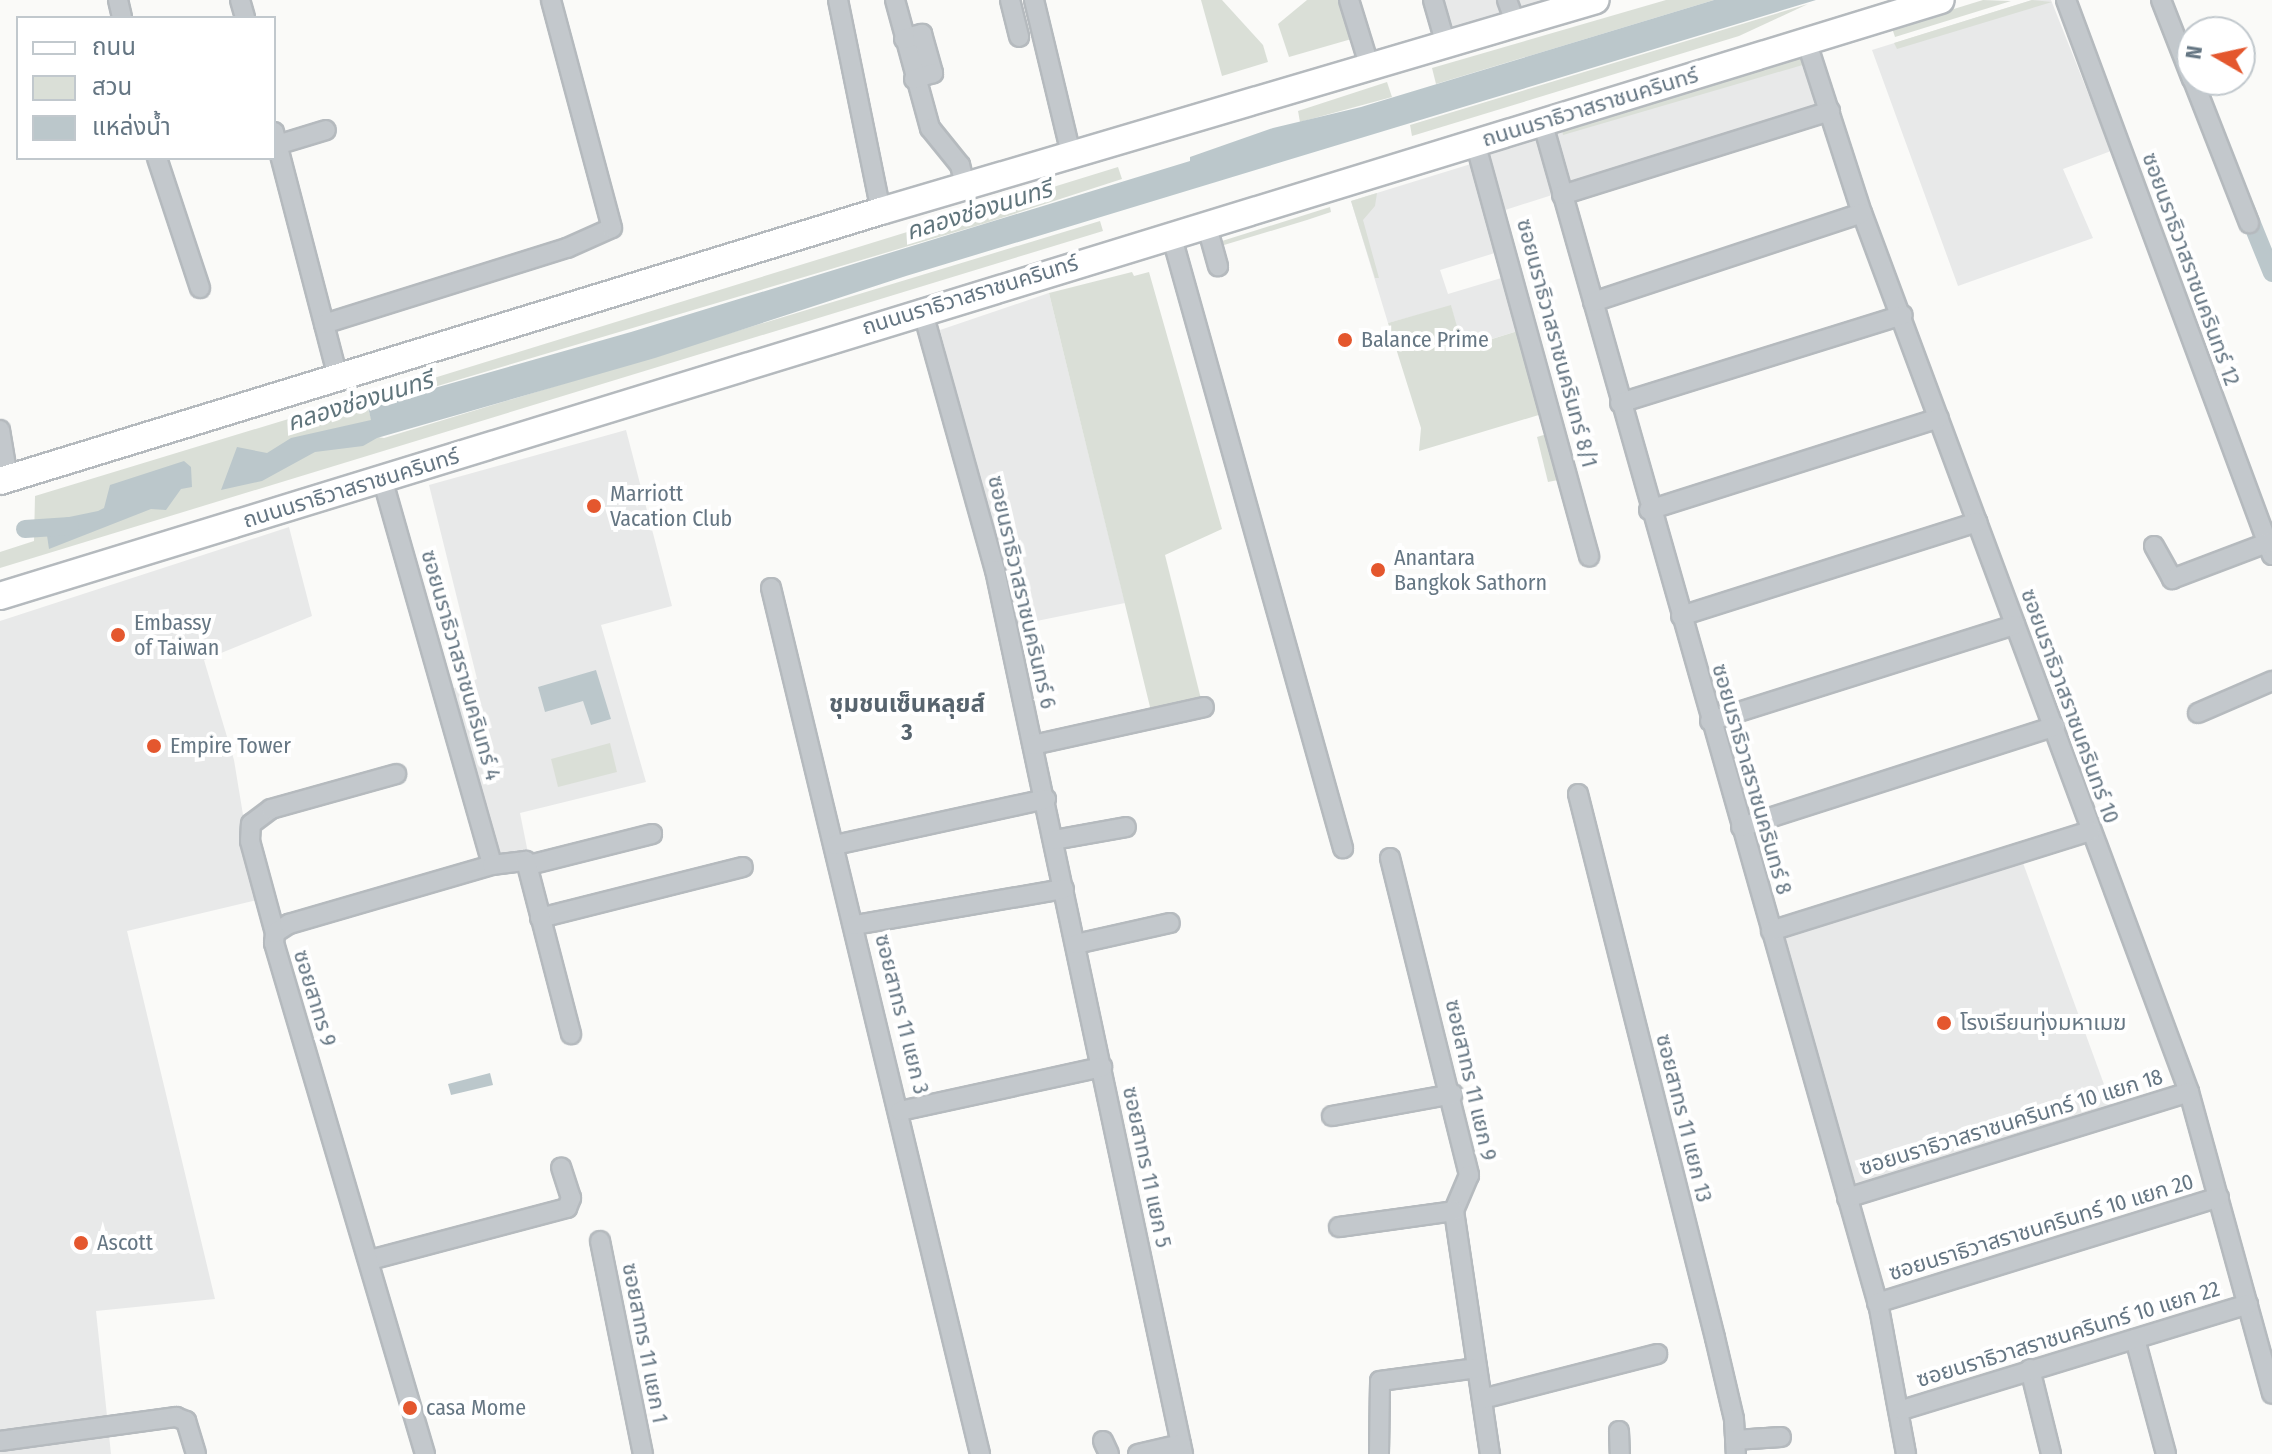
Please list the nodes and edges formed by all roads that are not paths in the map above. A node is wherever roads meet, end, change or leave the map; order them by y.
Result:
1 (551, 0) edge
2 (838, 0) edge
3 (895, 0) edge
4 (1010, 0) edge
5 (1034, 0) edge
6 (1349, 0) edge
7 (1433, 0) edge
8 (1596, 0) edge
9 (1941, 0) edge
10 (2066, 0) edge
11 (2161, 0) edge
12 (1511, 12) edge
13 (1019, 37) dead end
14 (2176, 38) edge
15 (1806, 40) junction
16 (1446, 45) junction
17 (1370, 68) junction
18 (2199, 96) edge
19 (1830, 111) junction
20 (1542, 121) junction
21 (326, 130) dead end
22 (276, 138) edge
23 (1475, 142) junction
24 (1072, 158) junction
25 (158, 160) edge
26 (966, 189) junction
27 (1562, 195) junction
28 (881, 211) junction
29 (1862, 213) junction
30 (1206, 223) junction
31 (2249, 223) dead end
32 (1171, 234) junction
33 (1218, 266) dead end
34 (200, 288) dead end
35 (1593, 302) junction
36 (922, 309) junction
37 (1903, 315) junction
38 (324, 324) junction
39 (338, 377) junction
40 (1620, 403) junction
41 (1939, 418) junction
42 (0, 430) edge
43 (382, 478) junction
44 (4, 480) edge
45 (1649, 510) junction
46 (1977, 522) junction
47 (2154, 546) dead end
48 (2270, 549) edge
49 (1589, 557) dead end
50 (771, 588) dead end
51 (0, 596) edge
52 (1681, 616) junction
53 (2015, 625) junction
54 (2272, 681) edge
55 (1204, 707) dead end
56 (2198, 713) dead end
57 (1710, 721) junction
58 (2055, 726) junction
59 (1033, 745) junction
60 (396, 774) dead end
61 (1578, 794) dead end
62 (1046, 799) junction
63 (1126, 827) dead end
64 (1741, 827) junction
65 (2091, 831) junction
66 (652, 834) dead end
67 (1054, 840) junction
68 (835, 845) junction
69 (1343, 848) dead end
70 (1390, 858) dead end
71 (492, 865) junction
72 (529, 865) junction
73 (743, 867) dead end
74 (1064, 889) junction
75 (540, 918) junction
76 (1170, 923) dead end
77 (855, 925) junction
78 (1771, 931) junction
79 (275, 933) junction
80 (1076, 944) junction
81 (571, 1034) dead end
82 (1102, 1067) junction
83 (2189, 1092) junction
84 (1453, 1094) junction
85 (900, 1111) junction
86 (1332, 1116) dead end
87 (561, 1168) dead end
88 (2219, 1197) junction
89 (1847, 1198) junction
90 (1454, 1211) junction
91 (1339, 1227) dead end
92 (600, 1241) dead end
93 (370, 1260) junction
94 (1877, 1303) junction
95 (2248, 1304) junction
96 (2135, 1339) junction
97 (1657, 1354) dead end
98 (1477, 1368) junction
99 (2030, 1369) junction
100 (2272, 1394) edge
101 (1482, 1399) junction
102 (1902, 1410) junction
103 (1619, 1431) dead end
104 (1781, 1437) dead end
105 (0, 1441) edge
106 (1735, 1447) edge
107 (1182, 1449) edge
108 (196, 1454) edge
109 (425, 1454) edge
110 (643, 1454) edge
111 (980, 1454) edge
112 (1138, 1454) edge
113 (1379, 1454) edge
114 (1490, 1454) edge
115 (1620, 1454) edge
116 (1906, 1454) edge
117 (2051, 1454) edge
118 (2166, 1454) edge

1 - 38 street
2 - 28 street
3 - 26 street
4 - 13 street
5 - 24 street
6 - 17 street
7 - 16 street
8 - 12 main road
9 - 15 main road, ถนนนราธิวาสราชนครินทร์
10 - 48 street, ซอยนราธิวาสราชนครินทร์ 12
11 - 14 street
12 - 16 main road
15 - 19 street, ซอยนราธิวาสราชนครินทร์ 10
15 - 20 main road, ถนนนราธิวาสราชนครินทร์
16 - 17 main road
17 - 24 main road
18 - 31 street
19 - 27 street
19 - 29 street, ซอยนราธิวาสราชนครินทร์ 10
20 - 23 main road, ถนนนราธิวาสราชนครินทร์
20 - 27 street, ซอยนราธิวาสราชนครินทร์ 8
21 - 22 street
22 - 38 street
23 - 30 main road, ถนนนราธิวาสราชนครินทร์
23 - 49 street, ซอยนราธิวาสราชนครินทร์ 8/1
24 - 26 main road
25 - 34 street
26 - 28 main road
27 - 35 street, ซอยนราธิวาสราชนครินทร์ 8
28 - 39 main road
29 - 35 street
29 - 37 street, ซอยนราธิวาสราชนครินทร์ 10
30 - 32 main road, ถนนนราธิวาสราชนครินทร์
30 - 33 street
32 - 36 main road, ถนนนราธิวาสราชนครินทร์
32 - 69 street
35 - 40 street, ซอยนราธิวาสราชนครินทร์ 8
36 - 43 main road, ถนนนราธิวาสราชนครินทร์
36 - 59 street, ซอยนราธิวาสราชนครินทร์ 6
37 - 40 street
37 - 41 street, ซอยนราธิวาสราชนครินทร์ 10
38 - 39 street
39 - 44 main road
40 - 45 street, ซอยนราธิวาสราชนครินทร์ 8
41 - 45 street
41 - 46 street, ซอยนราธิวาสราชนครินทร์ 10
42 - 44 street
43 - 51 main road, ถนนนราธิวาสราชนครินทร์
43 - 71 street, ซอยนราธิวาสราชนครินทร์ 4
45 - 52 street, ซอยนราธิวาสราชนครินทร์ 8
46 - 52 street
46 - 53 street, ซอยนราธิวาสราชนครินทร์ 10
47 - 48 street
50 - 68 street, ซอยสาทร 11 แยก 3
52 - 57 street, ซอยนราธิวาสราชนครินทร์ 8
53 - 57 street
53 - 58 street, ซอยนราธิวาสราชนครินทร์ 10
54 - 56 street
55 - 59 street
57 - 64 street, ซอยนราธิวาสราชนครินทร์ 8
58 - 64 street
58 - 65 street, ซอยนราธิวาสราชนครินทร์ 10
59 - 62 street, ซอยนราธิวาสราชนครินทร์ 6
60 - 79 street
61 - 106 street, ซอยสาทร 11 แยก 13
62 - 67 street, ซอยนราธิวาสราชนครินทร์ 6
62 - 68 street
63 - 67 street
64 - 78 street, ซอยนราธิวาสราชนครินทร์ 8
65 - 78 street
65 - 83 street, ซอยนราธิวาสราชนครินทร์ 10
66 - 72 street, ซอยสาทร 9
67 - 74 street, ซอยนราธิวาสราชนครินทร์ 6
68 - 77 street, ซอยสาทร 11 แยก 3
70 - 84 street, ซอยสาทร 11 แยก 9
71 - 72 street, ซอยสาทร 9
71 - 79 street, ซอยสาทร 9
72 - 75 street
73 - 75 street
74 - 77 street
74 - 80 street, ซอยสาทร 11 แยก 5
75 - 81 street
76 - 80 street
77 - 85 street, ซอยสาทร 11 แยก 3
78 - 89 street, ซอยนราธิวาสราชนครินทร์ 8
79 - 93 street, ซอยสาทร 9
80 - 82 street, ซอยสาทร 11 แยก 5
82 - 85 street
82 - 107 street, ซอยสาทร 11 แยก 5
83 - 88 street, ซอยนราธิวาสราชนครินทร์ 10
83 - 89 street, ซอยนราธิวาสราชนครินทร์ 10 แยก 18
84 - 86 street
84 - 90 street, ซอยสาทร 11 แยก 9
85 - 111 street, ซอยสาทร 11 แยก 3
87 - 93 street
88 - 94 street, ซอยนราธิวาสราชนครินทร์ 10 แยก 20
88 - 95 street, ซอยนราธิวาสราชนครินทร์ 10
89 - 94 street, ซอยนราธิวาสราชนครินทร์ 8
90 - 91 street
90 - 98 street
92 - 110 street, ซอยสาทร 11 แยก 1
93 - 109 street, ซอยสาทร 9
94 - 102 street, ซอยนราธิวาสราชนครินทร์ 8
95 - 96 street, ซอยนราธิวาสราชนครินทร์ 10 แยก 22
95 - 100 street, ซอยนราธิวาสราชนครินทร์ 10
96 - 99 street, ซอยนราธิวาสราชนครินทร์ 10 แยก 22
96 - 118 street
97 - 101 street
98 - 101 street
98 - 113 street
99 - 102 street, ซอยนราธิวาสราชนครินทร์ 10 แยก 22
99 - 117 street
101 - 114 street
102 - 116 street, ซอยนราธิวาสราชนครินทร์ 8
103 - 115 street
104 - 106 street
105 - 108 street
107 - 112 street

